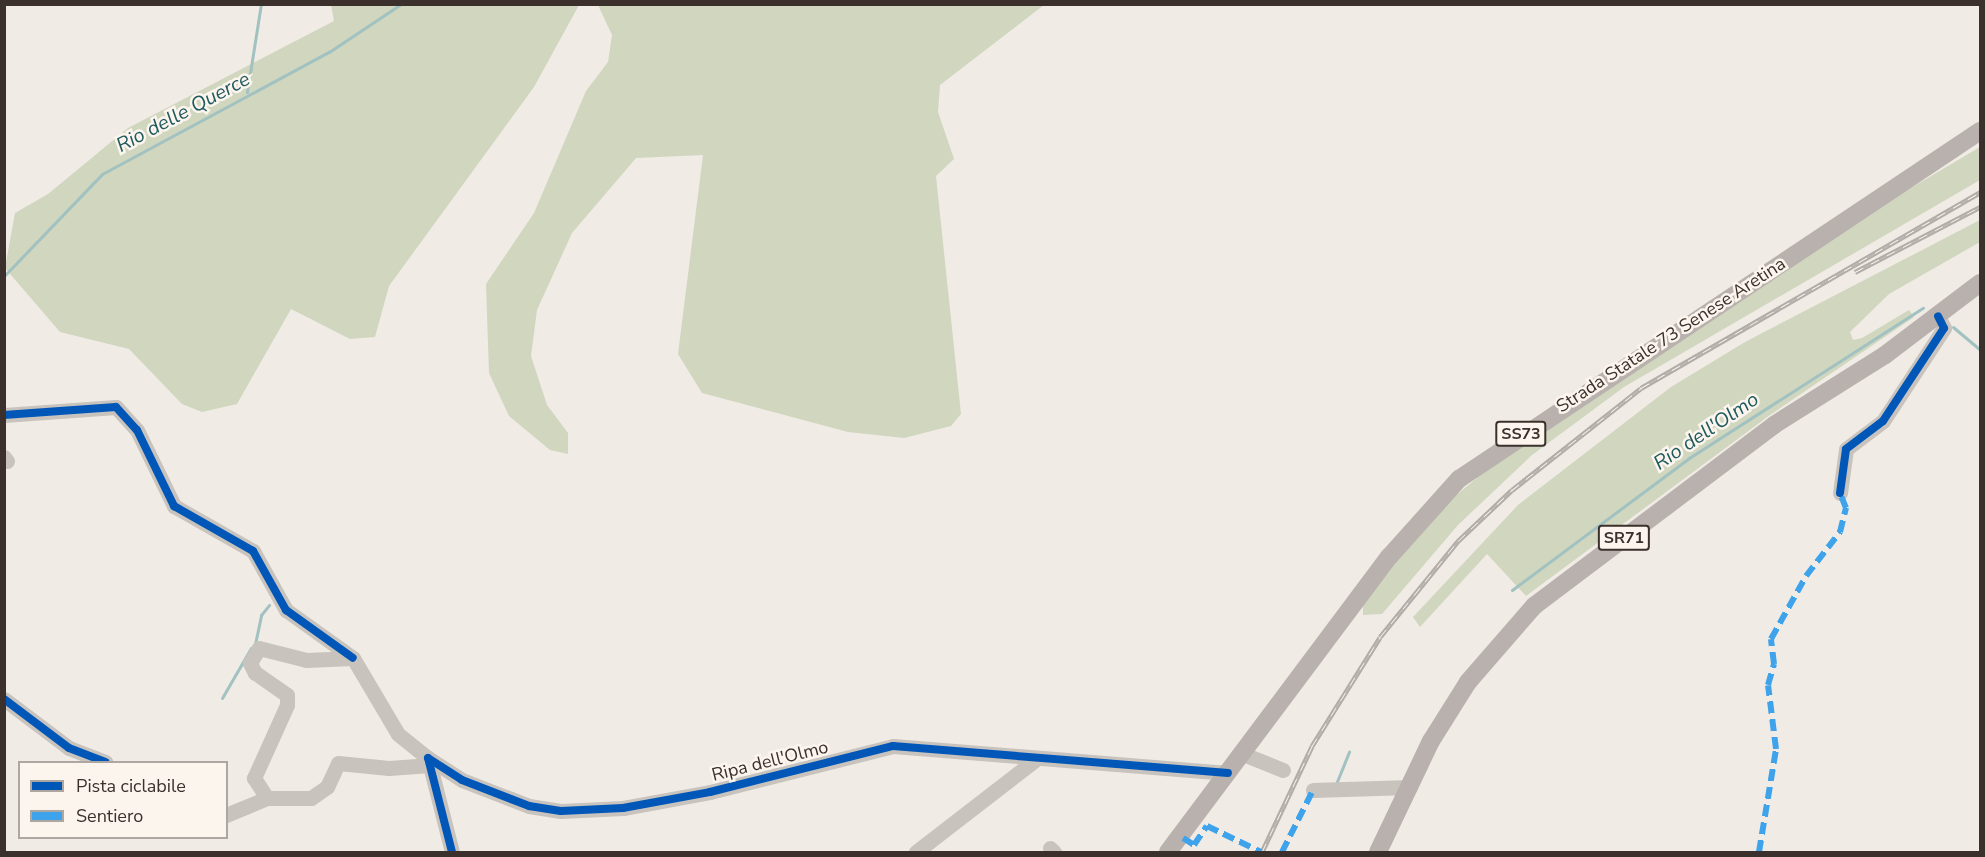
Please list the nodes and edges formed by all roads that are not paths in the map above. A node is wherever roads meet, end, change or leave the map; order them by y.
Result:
1 (1980, 131) edge
2 (1980, 283) edge
3 (1980, 290) edge
4 (1956, 302) junction
5 (1938, 316) junction
6 (4, 416) edge
7 (1840, 493) dead end
8 (353, 658) junction
9 (4, 699) edge
10 (1243, 754) junction
11 (1035, 760) junction
12 (102, 761) edge
13 (429, 761) junction
14 (1283, 771) dead end
15 (1228, 773) junction
16 (1410, 787) junction
17 (1313, 790) dead end
18 (267, 798) junction
19 (228, 814) edge
20 (452, 852) edge
21 (915, 852) edge
22 (1168, 852) edge
23 (1378, 852) edge

1 - 10 main road, Strada Statale 73 Senese Aretina / SS73
2 - 4 main road, SR71
3 - 4 main road, SR71
4 - 5 main road, SR71
5 - 7 street
5 - 16 main road, SR71
6 - 8 street
8 - 13 street, Ripa dell'Olmo
8 - 18 street
9 - 12 street
10 - 14 street
10 - 15 main road, Strada Statale 73 Senese Aretina / SS73
11 - 13 street, Ripa dell'Olmo
11 - 15 street, Ripa dell'Olmo
11 - 21 street
13 - 18 street
13 - 20 street
15 - 22 main road, Strada Statale 73 Senese Aretina / SS73
16 - 17 street
16 - 23 main road, SR71
18 - 19 street

